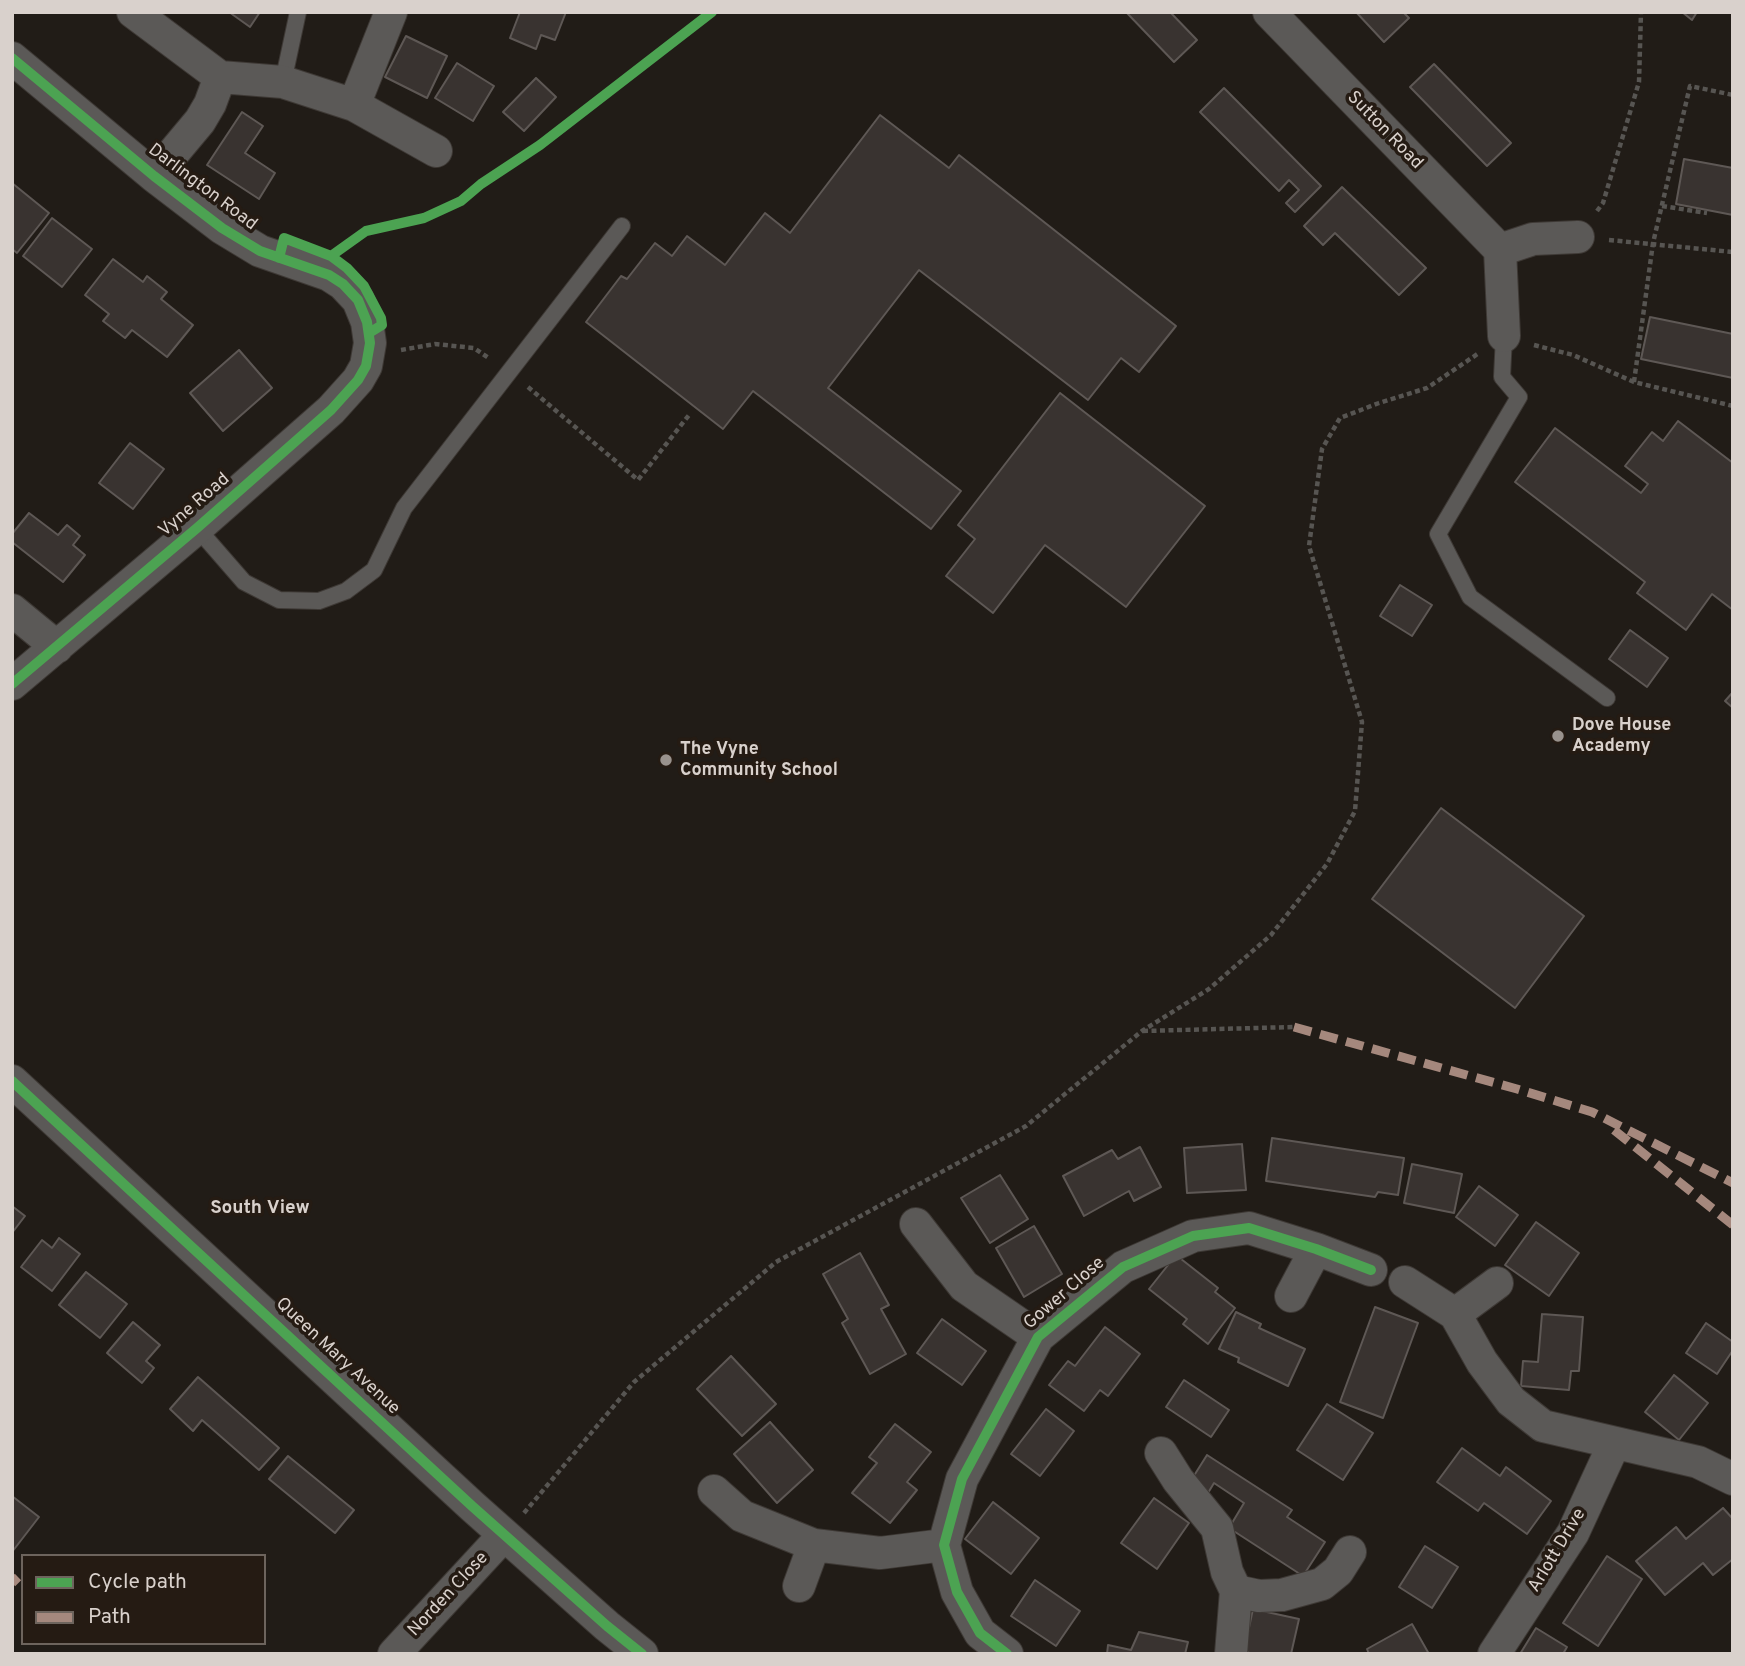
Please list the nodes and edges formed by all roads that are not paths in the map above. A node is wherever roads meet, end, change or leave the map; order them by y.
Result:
1 (133, 12) edge
2 (298, 12) edge
3 (391, 12) edge
4 (1269, 12) edge
5 (12, 58) edge
6 (220, 77) junction
7 (283, 82) junction
8 (354, 105) junction
9 (436, 151) dead end
10 (154, 176) junction
11 (622, 226) dead end
12 (1578, 237) road end
13 (1500, 250) junction
14 (369, 333) joint
15 (1504, 337) joint
16 (197, 528) junction
17 (12, 610) edge
18 (57, 648) junction
19 (12, 684) edge
20 (1607, 698) dead end
21 (12, 1081) edge
22 (916, 1224) dead end
23 (1316, 1249) junction
24 (1371, 1270) dead end
25 (1405, 1282) dead end
26 (1497, 1283) dead end
27 (1292, 1296) dead end
28 (1455, 1314) junction
29 (1038, 1337) junction
30 (1614, 1444) junction
31 (1161, 1453) dead end
32 (1733, 1479) edge
33 (714, 1491) dead end
34 (513, 1526) junction
35 (814, 1545) junction
36 (944, 1545) junction
37 (1350, 1552) dead end
38 (799, 1586) dead end
39 (1236, 1591) junction
40 (394, 1654) edge
41 (642, 1654) edge
42 (1007, 1654) edge
43 (1231, 1654) edge
44 (1494, 1654) edge

1 - 6 street
2 - 7 lane
3 - 8 street
4 - 13 street, Sutton Road
5 - 10 street, Darlington Road
6 - 7 street
6 - 10 street
7 - 8 street
8 - 9 street
10 - 14 street, Darlington Road
11 - 16 lane
12 - 13 street
13 - 15 street
14 - 16 street, Vyne Road
15 - 20 lane
16 - 18 street, Vyne Road
17 - 18 street
18 - 19 street, Vyne Road
21 - 34 street, Queen Mary Avenue
22 - 29 street, Gower Close
23 - 24 street, Gower Close
23 - 27 street
23 - 29 street, Gower Close
25 - 28 street
26 - 28 street
28 - 30 street
29 - 36 street, Gower Close
30 - 32 street
30 - 44 street, Arlott Drive
31 - 39 street
33 - 35 street
34 - 40 street, Norden Close
34 - 41 street, Queen Mary Avenue
35 - 36 street
35 - 38 street
36 - 42 street
37 - 39 street
39 - 43 street

